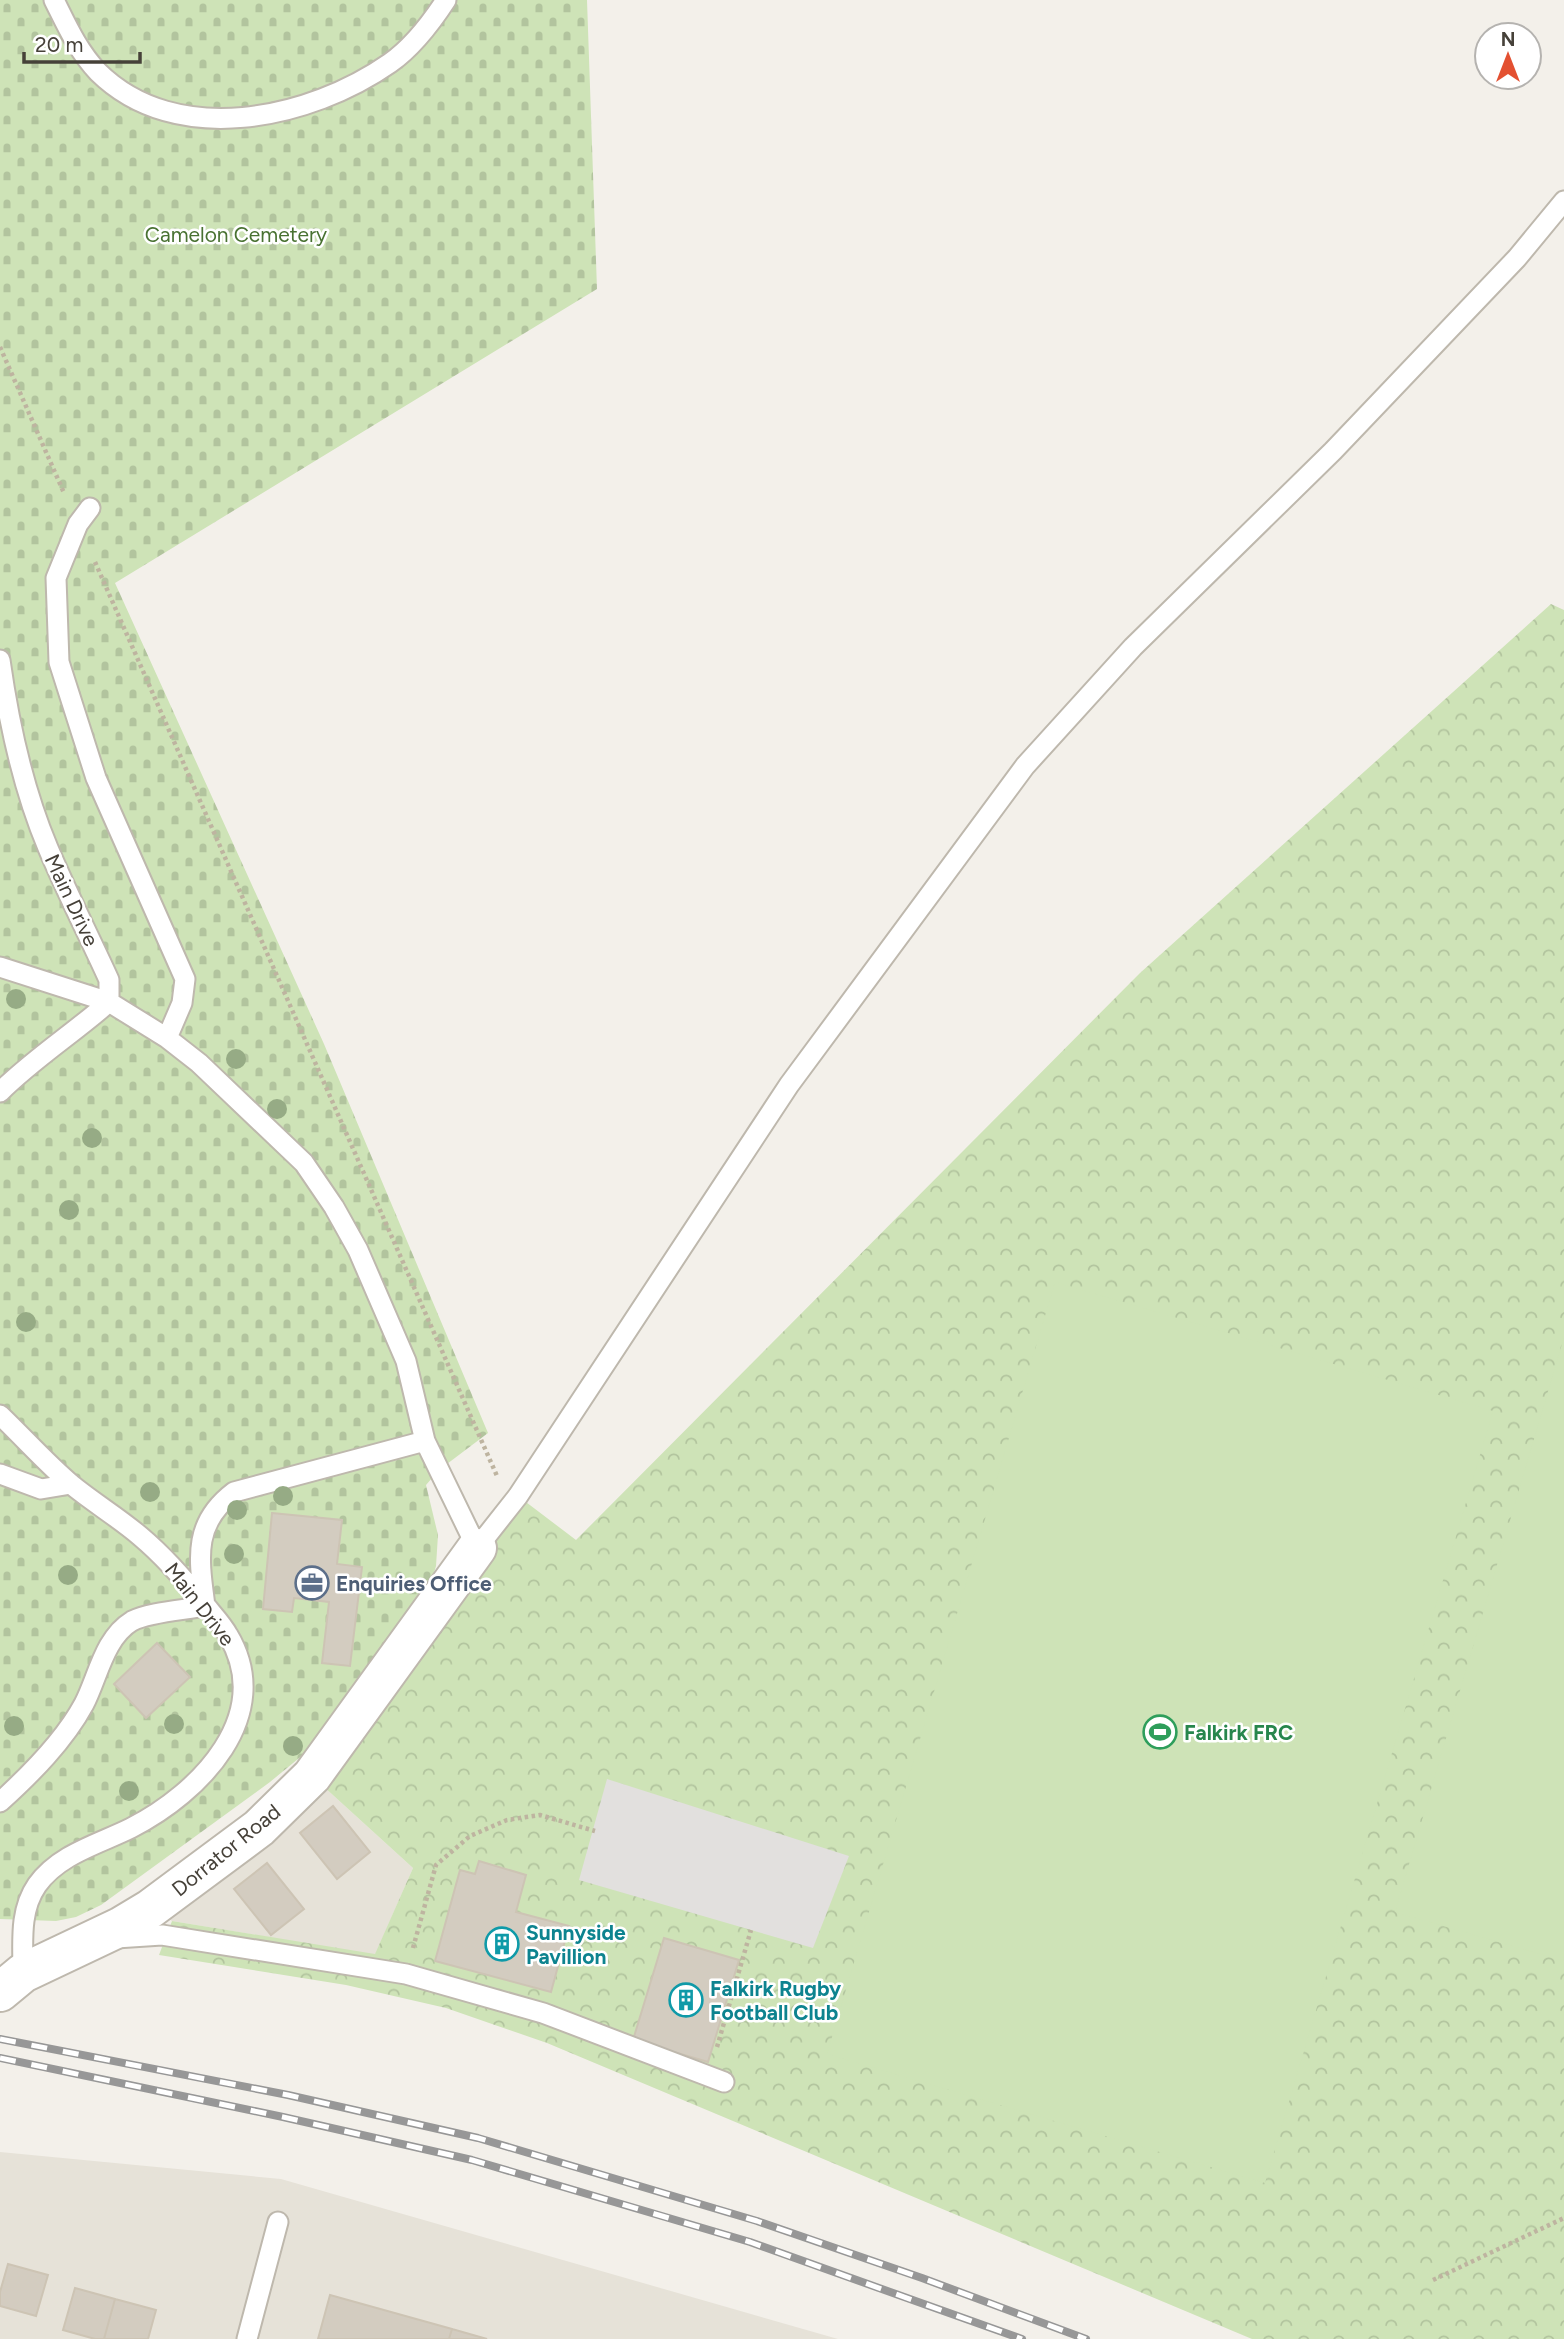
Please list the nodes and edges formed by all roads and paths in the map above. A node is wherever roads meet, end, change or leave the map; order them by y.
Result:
1 (54, 0) edge
2 (446, 0) edge
3 (1564, 201) edge
4 (0, 347) edge
5 (90, 508) dead end
6 (78, 524) junction
7 (0, 660) edge
8 (0, 967) edge
9 (109, 1002) junction
10 (167, 1038) junction
11 (0, 1092) edge
12 (0, 1415) edge
13 (425, 1441) junction
14 (0, 1474) edge
15 (71, 1484) junction
16 (510, 1506) junction
17 (477, 1548) junction
18 (205, 1605) junction
19 (0, 1802) edge
20 (595, 1830) dead end
21 (751, 1930) dead end
22 (94, 1939) junction
23 (406, 1974) junction
24 (12, 1982) edge
25 (716, 2080) joint
26 (1564, 2218) edge
27 (278, 2222) dead end
28 (1433, 2280) dead end
29 (247, 2339) edge

1 - 2 lane
3 - 16 lane
4 - 6 path
5 - 6 lane
6 - 10 lane
6 - 16 path
7 - 9 lane, Main Drive
8 - 9 lane
9 - 10 lane
9 - 11 lane
10 - 13 lane
12 - 15 lane, Main Drive
13 - 17 lane
13 - 18 lane
14 - 15 lane
15 - 18 lane, Main Drive
16 - 17 lane
17 - 22 street, Dorrator Road
18 - 19 lane
18 - 24 lane, Main Drive
20 - 23 path
21 - 25 path
22 - 23 lane
22 - 24 street, Dorrator Road
23 - 25 lane
26 - 28 path
27 - 29 lane

